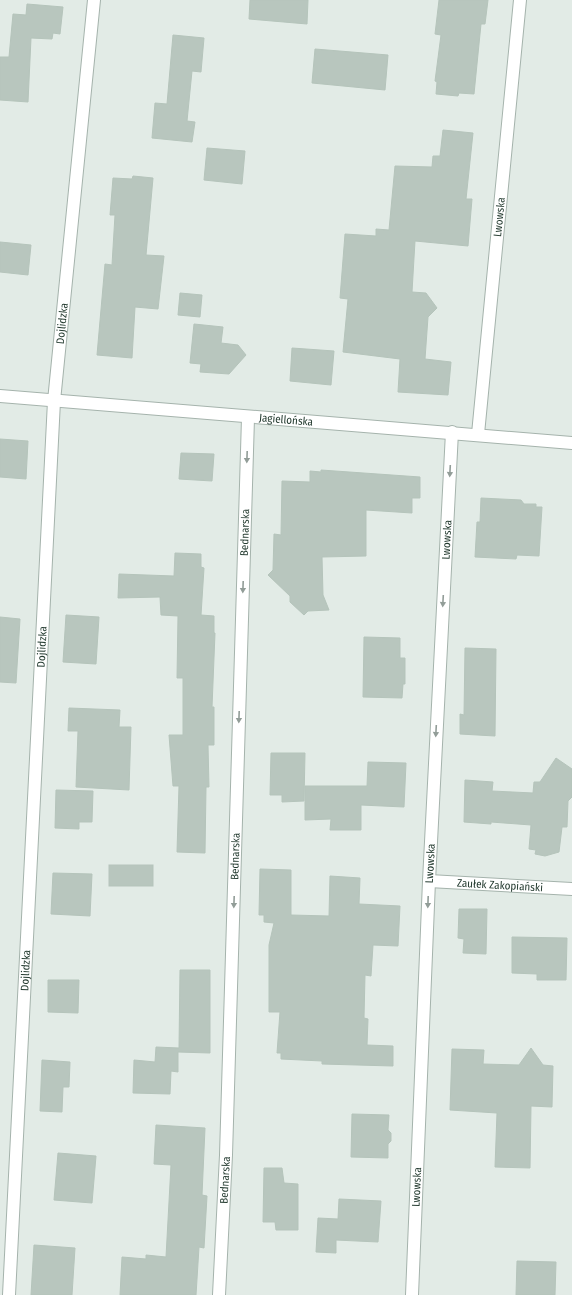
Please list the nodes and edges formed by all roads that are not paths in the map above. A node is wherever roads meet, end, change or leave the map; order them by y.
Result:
1 (94, 0) edge
2 (520, 0) edge
3 (0, 396) edge
4 (54, 401) junction
5 (248, 418) junction
6 (452, 432) junction
7 (478, 434) junction
8 (572, 443) edge
9 (429, 881) junction
10 (572, 889) edge
11 (9, 1295) edge
12 (220, 1295) edge
13 (412, 1295) edge

1 - 4 street, Dojlidzka
2 - 7 street, Lwowska
3 - 4 street, Jagiellońska
4 - 5 street, Jagiellońska
4 - 11 street, Dojlidzka
5 - 6 street, Jagiellońska
5 -> 12 street, Bednarska
6 - 7 street, Jagiellońska
6 -> 9 street, Lwowska
7 - 8 street, Jagiellońska
9 - 10 street, Zaułek Zakopiański
9 -> 13 street, Lwowska

